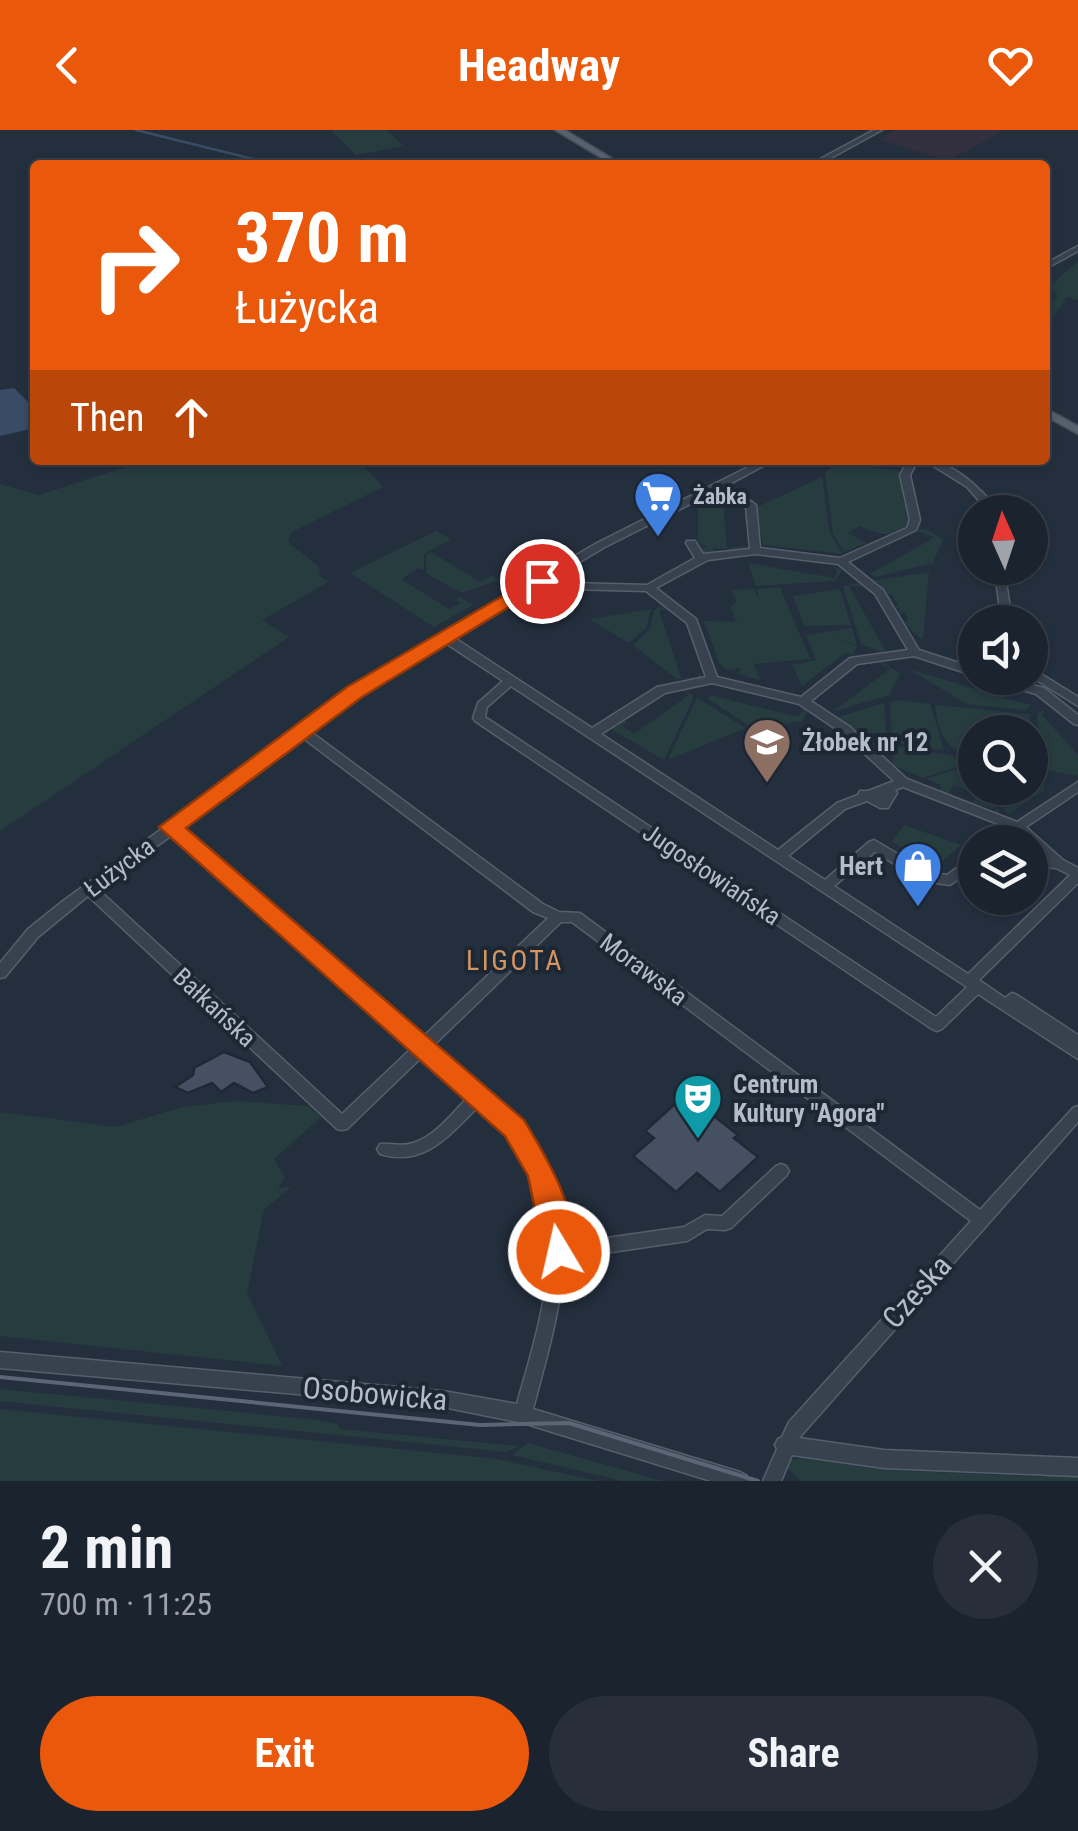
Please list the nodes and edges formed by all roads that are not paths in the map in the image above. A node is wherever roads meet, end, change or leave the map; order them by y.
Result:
1 (559, 130) edge
2 (880, 130) edge
3 (610, 160) edge
4 (823, 160) edge
5 (1078, 248) edge
6 (1050, 264) edge
7 (1050, 414) edge
8 (1078, 431) edge
9 (759, 465) edge
10 (911, 465) edge
11 (936, 465) edge
12 (720, 484) junction
13 (979, 495) edge
14 (690, 543) dead end
15 (755, 551) junction
16 (701, 560) junction
17 (841, 561) junction
18 (549, 576) junction
19 (649, 588) junction
20 (445, 637) junction
21 (915, 652) junction
22 (958, 666) edge
23 (708, 680) junction
24 (510, 681) junction
25 (1048, 683) edge
26 (697, 695) dead end
27 (1044, 695) edge
28 (803, 701) junction
29 (1078, 702) edge
30 (1078, 720) edge
31 (302, 732) junction
32 (592, 734) junction
33 (903, 782) junction
34 (1078, 786) edge
35 (1013, 825) edge
36 (1021, 825) edge
37 (171, 827) junction
38 (1048, 854) edge
39 (778, 856) junction
40 (1048, 862) edge
41 (1058, 863) junction
42 (958, 874) edge
43 (1078, 874) edge
44 (826, 886) junction
45 (89, 890) junction
46 (558, 917) junction
47 (0, 972) edge
48 (974, 982) junction
49 (1048, 1027) junction
50 (1078, 1042) edge
51 (424, 1048) junction
52 (1078, 1052) edge
53 (481, 1094) junction
54 (1078, 1112) edge
55 (385, 1150) dead end
56 (780, 1172) dead end
57 (982, 1220) junction
58 (559, 1252) junction
59 (0, 1360) edge
60 (523, 1414) junction
61 (784, 1445) junction
62 (1078, 1466) edge
63 (740, 1481) edge
64 (772, 1481) edge

1 - 3 main road
2 - 4 street
5 - 6 street
7 - 8 main road
9 - 12 street, Łużycka
10 - 17 street
11 - 13 street
12 - 15 street
12 - 18 street, Łużycka
14 - 16 street
15 - 16 street
15 - 17 street
16 - 19 street
17 - 21 street
18 - 19 street
18 - 20 street, Łużycka
19 - 23 street
20 - 24 street, Jugosłowiańska
20 - 31 street, Łużycka
21 - 22 street
21 - 28 street
23 - 26 street
23 - 28 street
23 - 32 street
24 - 32 street, Jugosłowiańska
24 - 48 street, Jugosłowiańska
25 - 29 street
27 - 30 street
28 - 33 street
31 - 37 street, Łużycka
31 - 46 street, Morawska
32 - 39 street, Jugosłowiańska
33 - 35 street
33 - 39 street
34 - 36 street
37 - 45 street, Łużycka
37 - 51 street
38 - 41 street
39 - 44 street, Jugosłowiańska
40 - 41 street
41 - 43 street
42 - 44 street
43 - 48 street
44 - 48 street, Jugosłowiańska
45 - 47 street, Łużycka
45 - 51 street, Bałkańska
46 - 51 street
46 - 57 street, Morawska
48 - 49 street, Jugosłowiańska
49 - 50 street, Jugosłowiańska
49 - 52 street, Jugosłowiańska
51 - 53 street
53 - 55 street
53 - 58 street
54 - 57 street, Czeska
56 - 58 street
57 - 61 street, Czeska
58 - 60 street
59 - 60 street, Osobowicka
60 - 63 street, Osobowicka
61 - 62 street
61 - 64 street, Czeska

